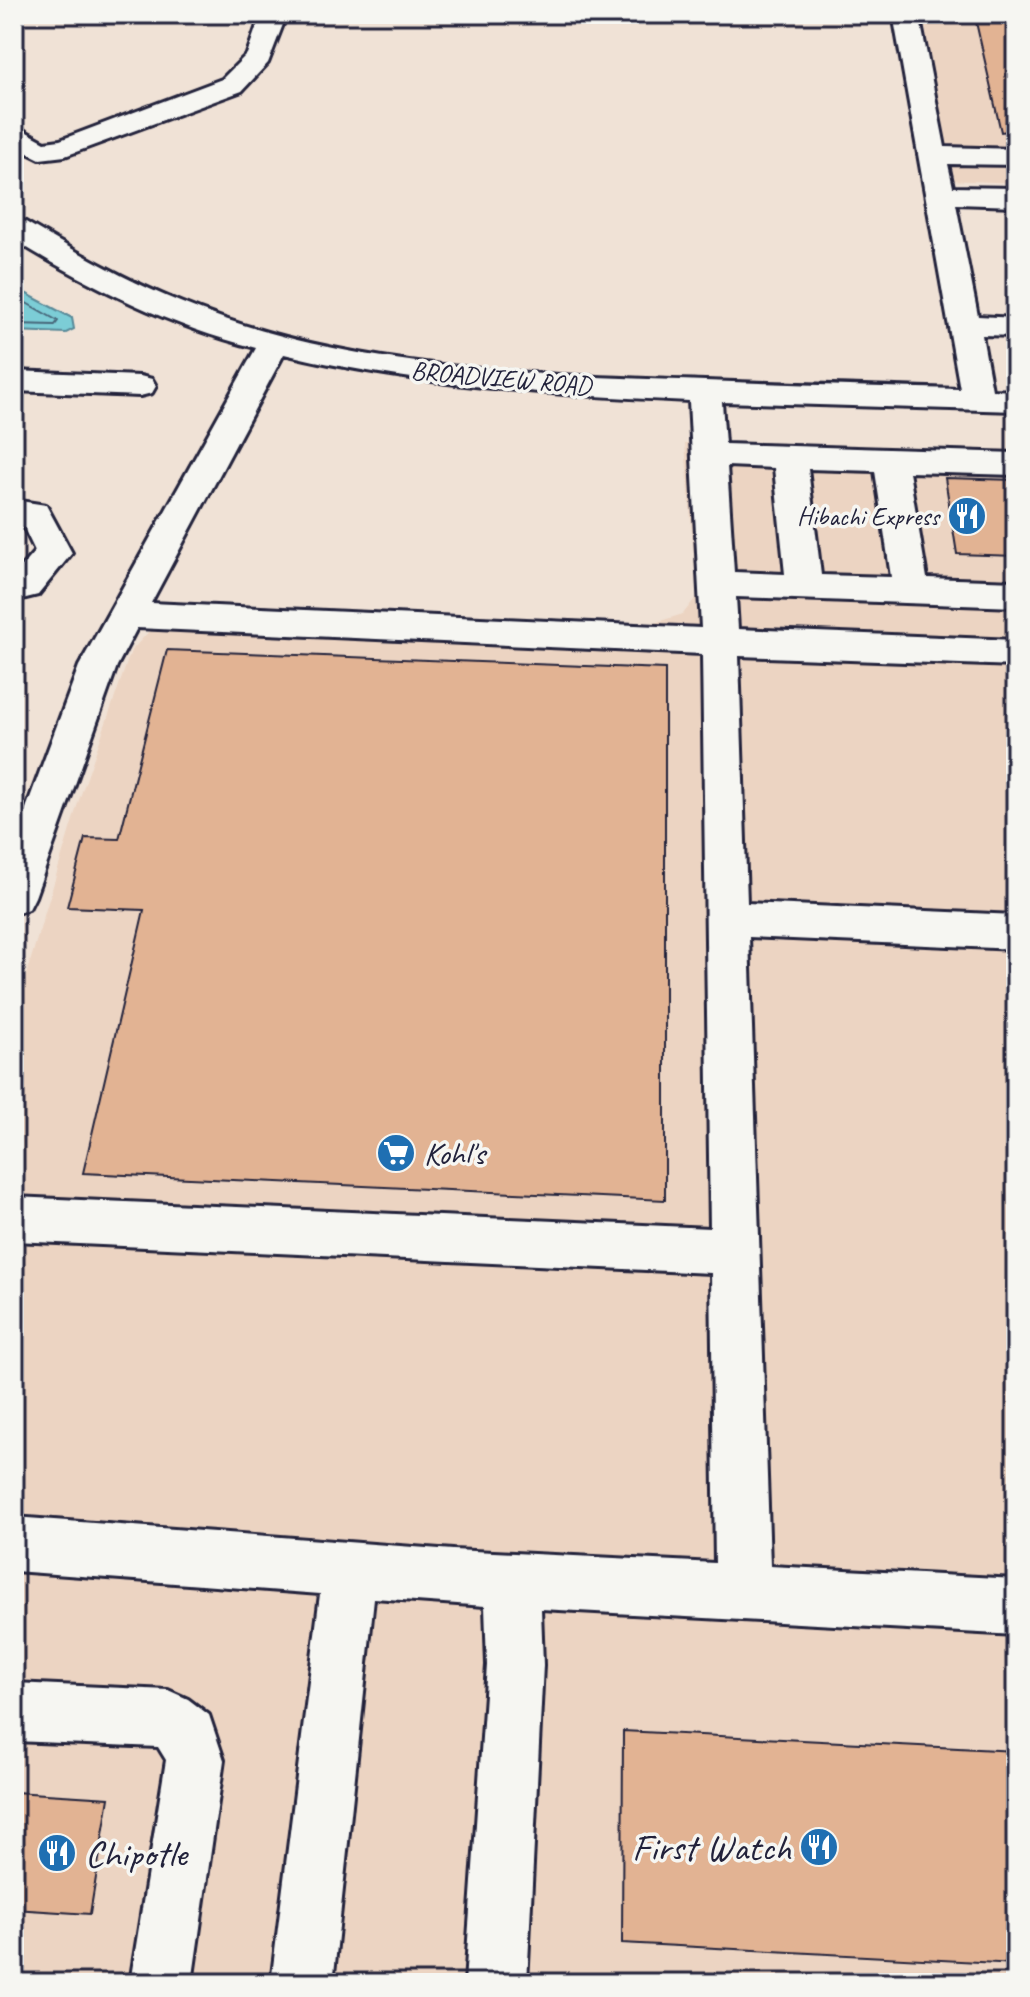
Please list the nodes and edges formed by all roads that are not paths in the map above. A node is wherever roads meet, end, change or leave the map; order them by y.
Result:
1 (274, 14) edge
2 (906, 14) edge
3 (14, 133) edge
4 (930, 155) junction
5 (1016, 157) edge
6 (938, 195) junction
7 (1016, 197) edge
8 (14, 227) edge
9 (963, 325) junction
10 (1016, 327) edge
11 (274, 344) junction
12 (14, 381) edge
13 (140, 386) dead end
14 (705, 391) junction
15 (978, 400) junction
16 (1016, 401) edge
17 (711, 455) junction
18 (790, 459) junction
19 (890, 461) junction
20 (1016, 464) edge
21 (14, 512) edge
22 (718, 584) junction
23 (804, 587) junction
24 (14, 588) edge
25 (911, 591) junction
26 (1016, 594) edge
27 (125, 615) junction
28 (720, 642) junction
29 (1016, 653) edge
30 (14, 897) edge
31 (727, 919) junction
32 (1016, 932) edge
33 (14, 1219) edge
34 (737, 1252) junction
35 (14, 1544) edge
36 (350, 1569) junction
37 (512, 1579) junction
38 (743, 1592) junction
39 (1016, 1607) edge
40 (14, 1712) edge
41 (161, 1983) edge
42 (302, 1983) edge
43 (496, 1983) edge

1 - 3 street
2 - 4 street
4 - 5 street
4 - 6 street
6 - 7 street
6 - 9 street
8 - 11 street, BROADVIEW ROAD
9 - 10 street
9 - 15 street
11 - 14 street, BROADVIEW ROAD
11 - 27 street
12 - 13 street
14 - 15 street, BROADVIEW ROAD
14 - 17 street
15 - 16 street, BROADVIEW ROAD
17 - 18 street
17 - 22 street
18 - 19 street
18 - 23 street
19 - 20 street
19 - 25 street
21 - 24 street
22 - 23 street
22 - 28 street
23 - 25 street
25 - 26 street
27 - 28 street
27 - 30 street
28 - 29 street
28 - 31 street
31 - 32 street
31 - 34 street
33 - 34 street
34 - 38 street
35 - 36 street
36 - 37 street
36 - 42 street
37 - 38 street
37 - 43 street
38 - 39 street
40 - 41 street

